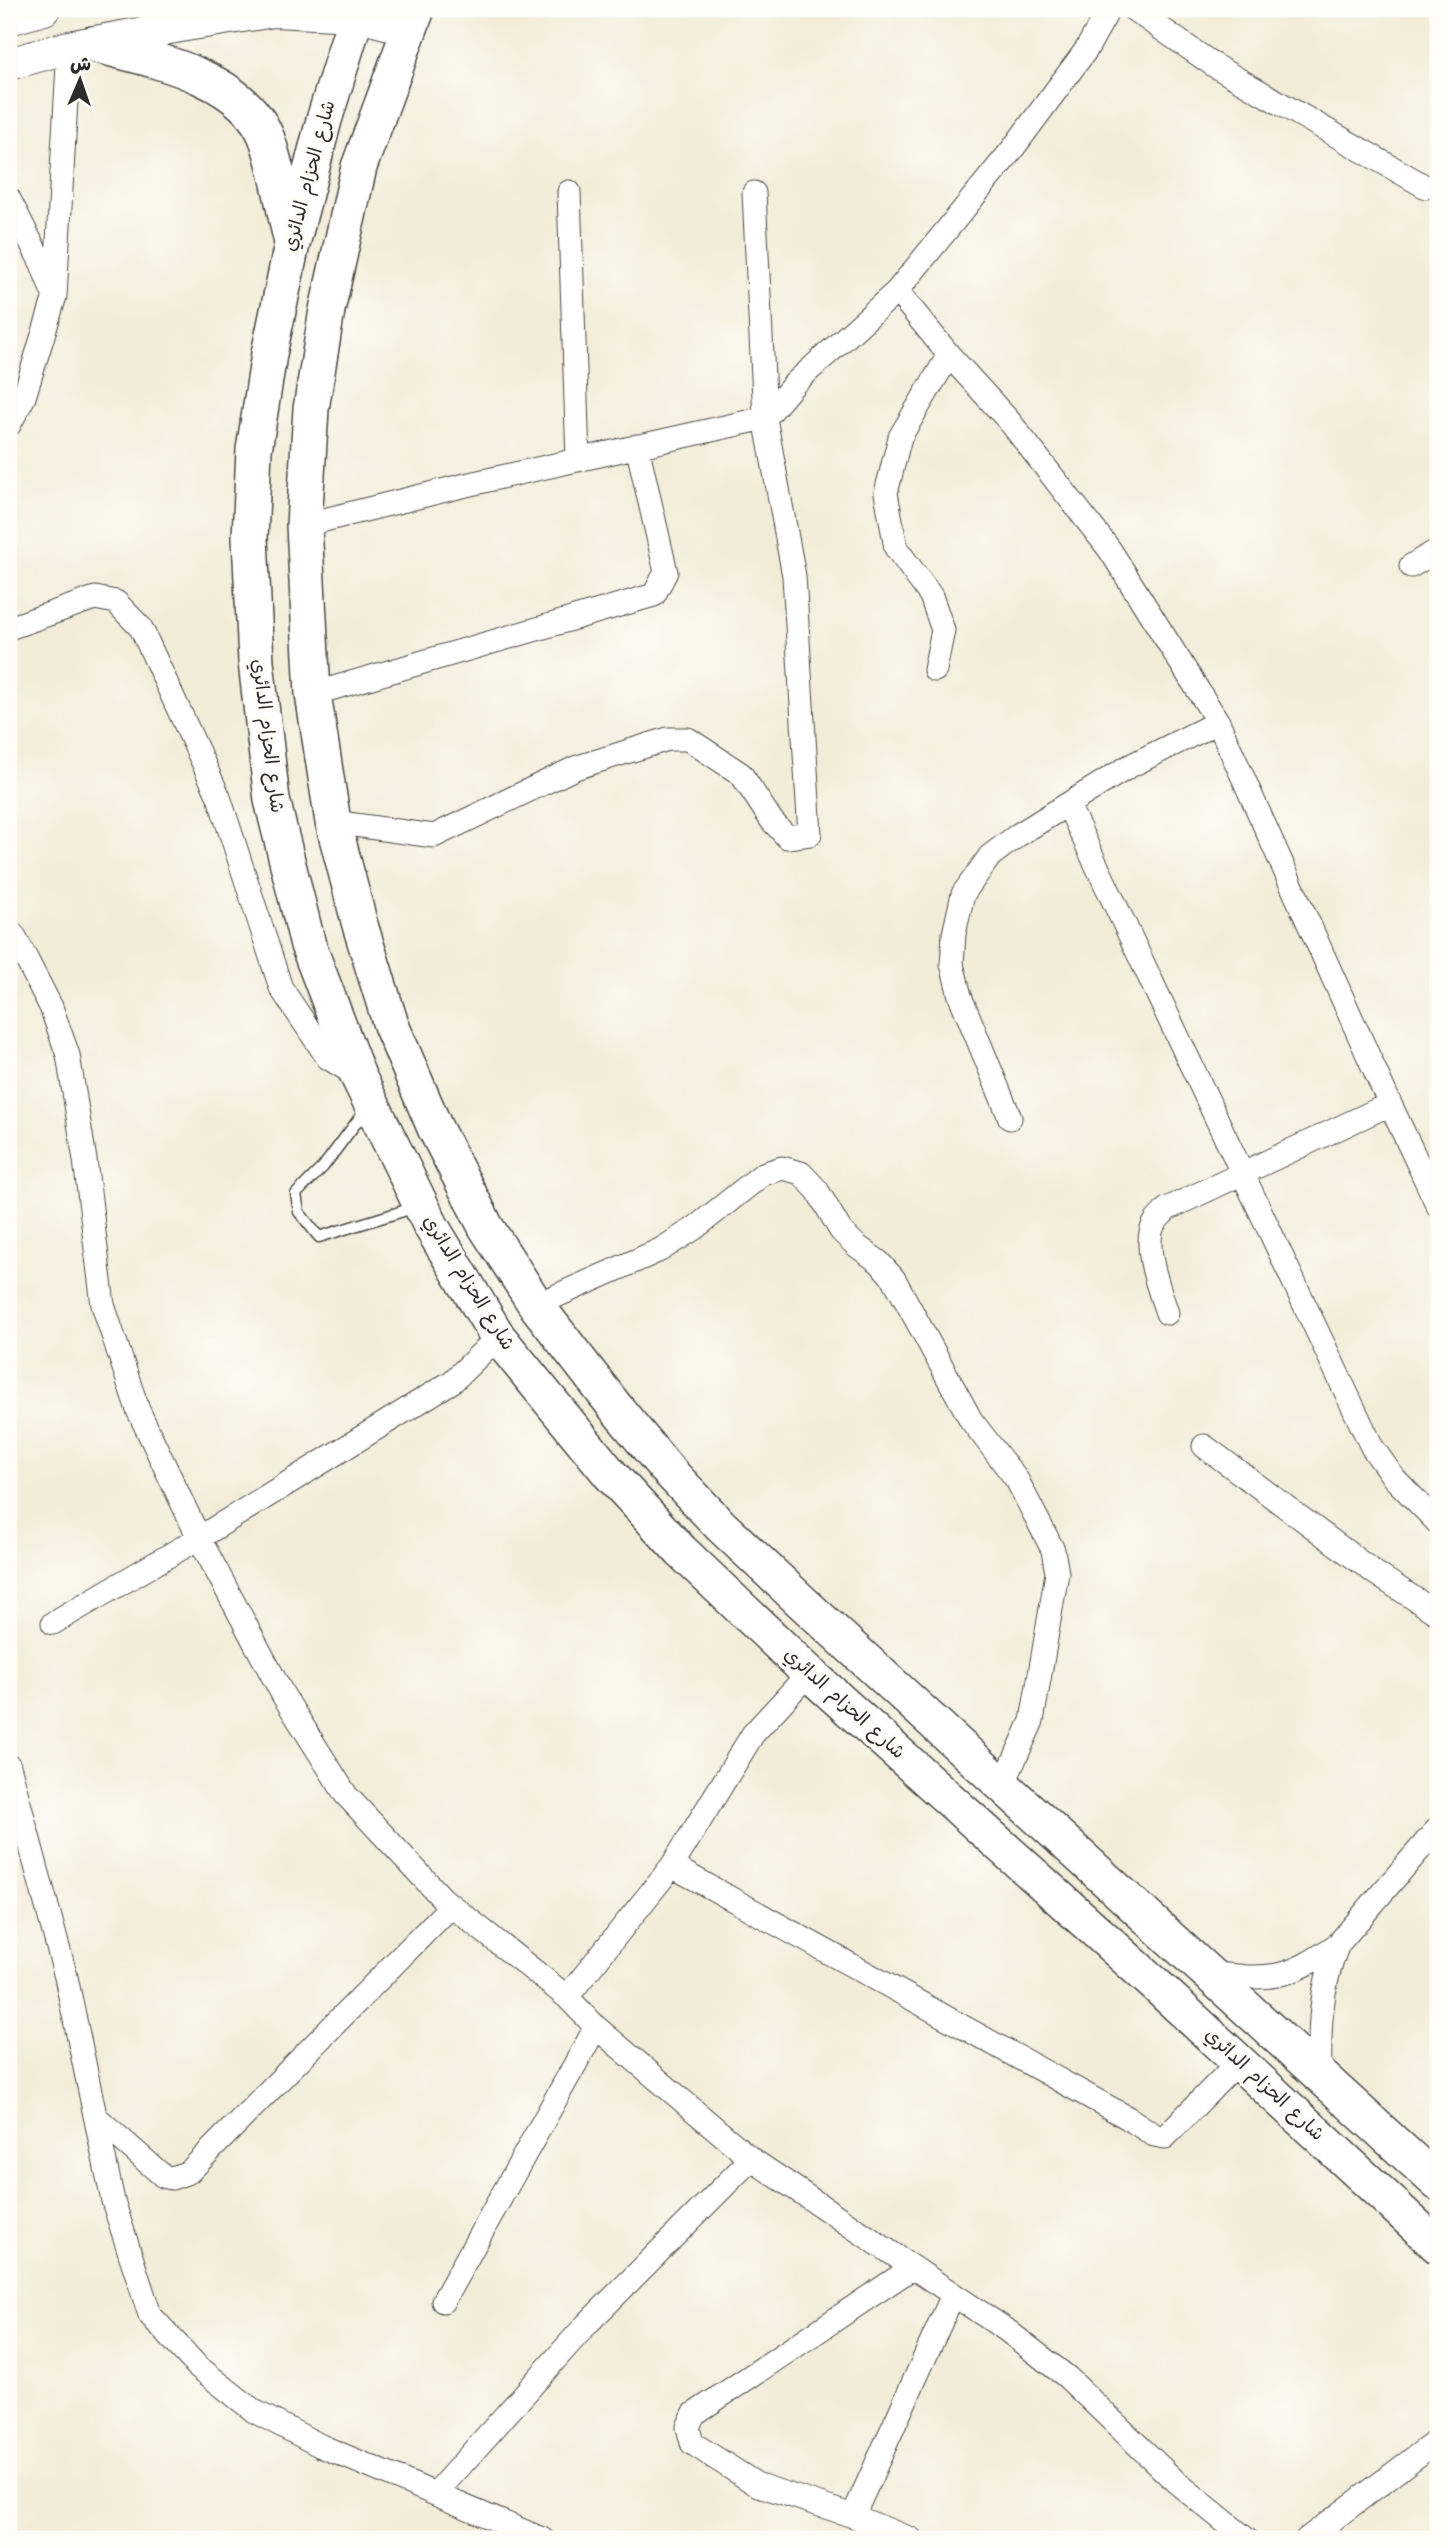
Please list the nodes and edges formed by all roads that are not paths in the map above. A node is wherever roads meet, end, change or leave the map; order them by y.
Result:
1 (44, 9) edge
2 (1106, 9) edge
3 (1133, 9) edge
4 (356, 12) edge
5 (1159, 15) edge
6 (9, 19) edge
7 (413, 19) edge
8 (81, 45) junction
9 (9, 64) edge
10 (1426, 187) dead end
11 (569, 192) dead end
12 (754, 193) dead end
13 (9, 199) edge
14 (292, 244) junction
15 (897, 292) junction
16 (55, 296) junction
17 (949, 355) junction
18 (765, 418) junction
19 (9, 425) edge
20 (637, 446) junction
21 (578, 460) junction
22 (304, 525) junction
23 (1438, 550) edge
24 (1411, 566) dead end
25 (9, 628) edge
26 (936, 670) dead end
27 (313, 694) junction
28 (1218, 722) junction
29 (1068, 805) junction
30 (333, 822) junction
31 (9, 931) edge
32 (364, 1089) junction
33 (1390, 1104) junction
34 (1010, 1118) dead end
35 (1242, 1174) junction
36 (421, 1206) junction
37 (1438, 1206) edge
38 (536, 1305) junction
39 (1167, 1313) dead end
40 (498, 1337) junction
41 (1204, 1446) dead end
42 (1438, 1523) edge
43 (200, 1538) junction
44 (1438, 1614) edge
45 (53, 1623) dead end
46 (808, 1673) junction
47 (9, 1766) edge
48 (1003, 1785) junction
49 (1438, 1828) edge
50 (672, 1866) junction
51 (451, 1906) junction
52 (1338, 1944) junction
53 (1209, 1973) junction
54 (568, 1997) junction
55 (596, 2027) junction
56 (1239, 2061) junction
57 (1320, 2076) junction
58 (95, 2116) junction
59 (751, 2159) junction
60 (1438, 2183) edge
61 (1438, 2246) edge
62 (912, 2269) junction
63 (953, 2295) junction
64 (443, 2301) dead end
65 (1438, 2440) edge
66 (436, 2493) junction
67 (853, 2516) junction
68 (542, 2539) edge
69 (911, 2539) edge
70 (1246, 2539) edge
71 (1307, 2539) edge

1 - 6 main road
2 - 15 street
3 - 5 street
4 - 7 main road
4 - 8 main road
4 - 14 main road, شارع الحزام الدائري
5 - 10 street
7 - 22 main road
8 - 9 main road
8 - 14 main road
8 - 16 street
11 - 21 street
12 - 18 street
13 - 16 street
14 - 32 main road, شارع الحزام الدائري
15 - 17 street
15 - 18 street
16 - 19 street
17 - 26 street
17 - 28 street
18 - 20 street
18 - 30 street
20 - 21 street
20 - 27 street
21 - 22 street
22 - 27 main road
23 - 24 street
25 - 32 street
27 - 30 main road
28 - 29 street
28 - 33 street
29 - 34 street
29 - 35 street
30 - 38 main road
31 - 43 street
32 - 36 main road, شارع الحزام الدائري
32 - 36 lane
33 - 35 street
33 - 37 street
35 - 39 street
35 - 42 street
36 - 40 main road, شارع الحزام الدائري
38 - 48 main road
38 - 48 street
40 - 43 street
40 - 46 main road, شارع الحزام الدائري
41 - 44 street
43 - 45 street
43 - 51 street
46 - 50 street
46 - 56 main road, شارع الحزام الدائري
47 - 58 street
48 - 53 main road
49 - 52 street
50 - 54 street
50 - 56 street
51 - 54 street
51 - 58 street
52 - 53 street
52 - 57 street
53 - 57 main road
54 - 55 street
55 - 59 street
55 - 64 street
56 - 61 main road, شارع الحزام الدائري
57 - 60 main road
58 - 66 street
59 - 62 street
59 - 66 street
62 - 63 street
62 - 67 street
63 - 67 street
63 - 70 street
65 - 71 street
66 - 68 street
67 - 69 street

